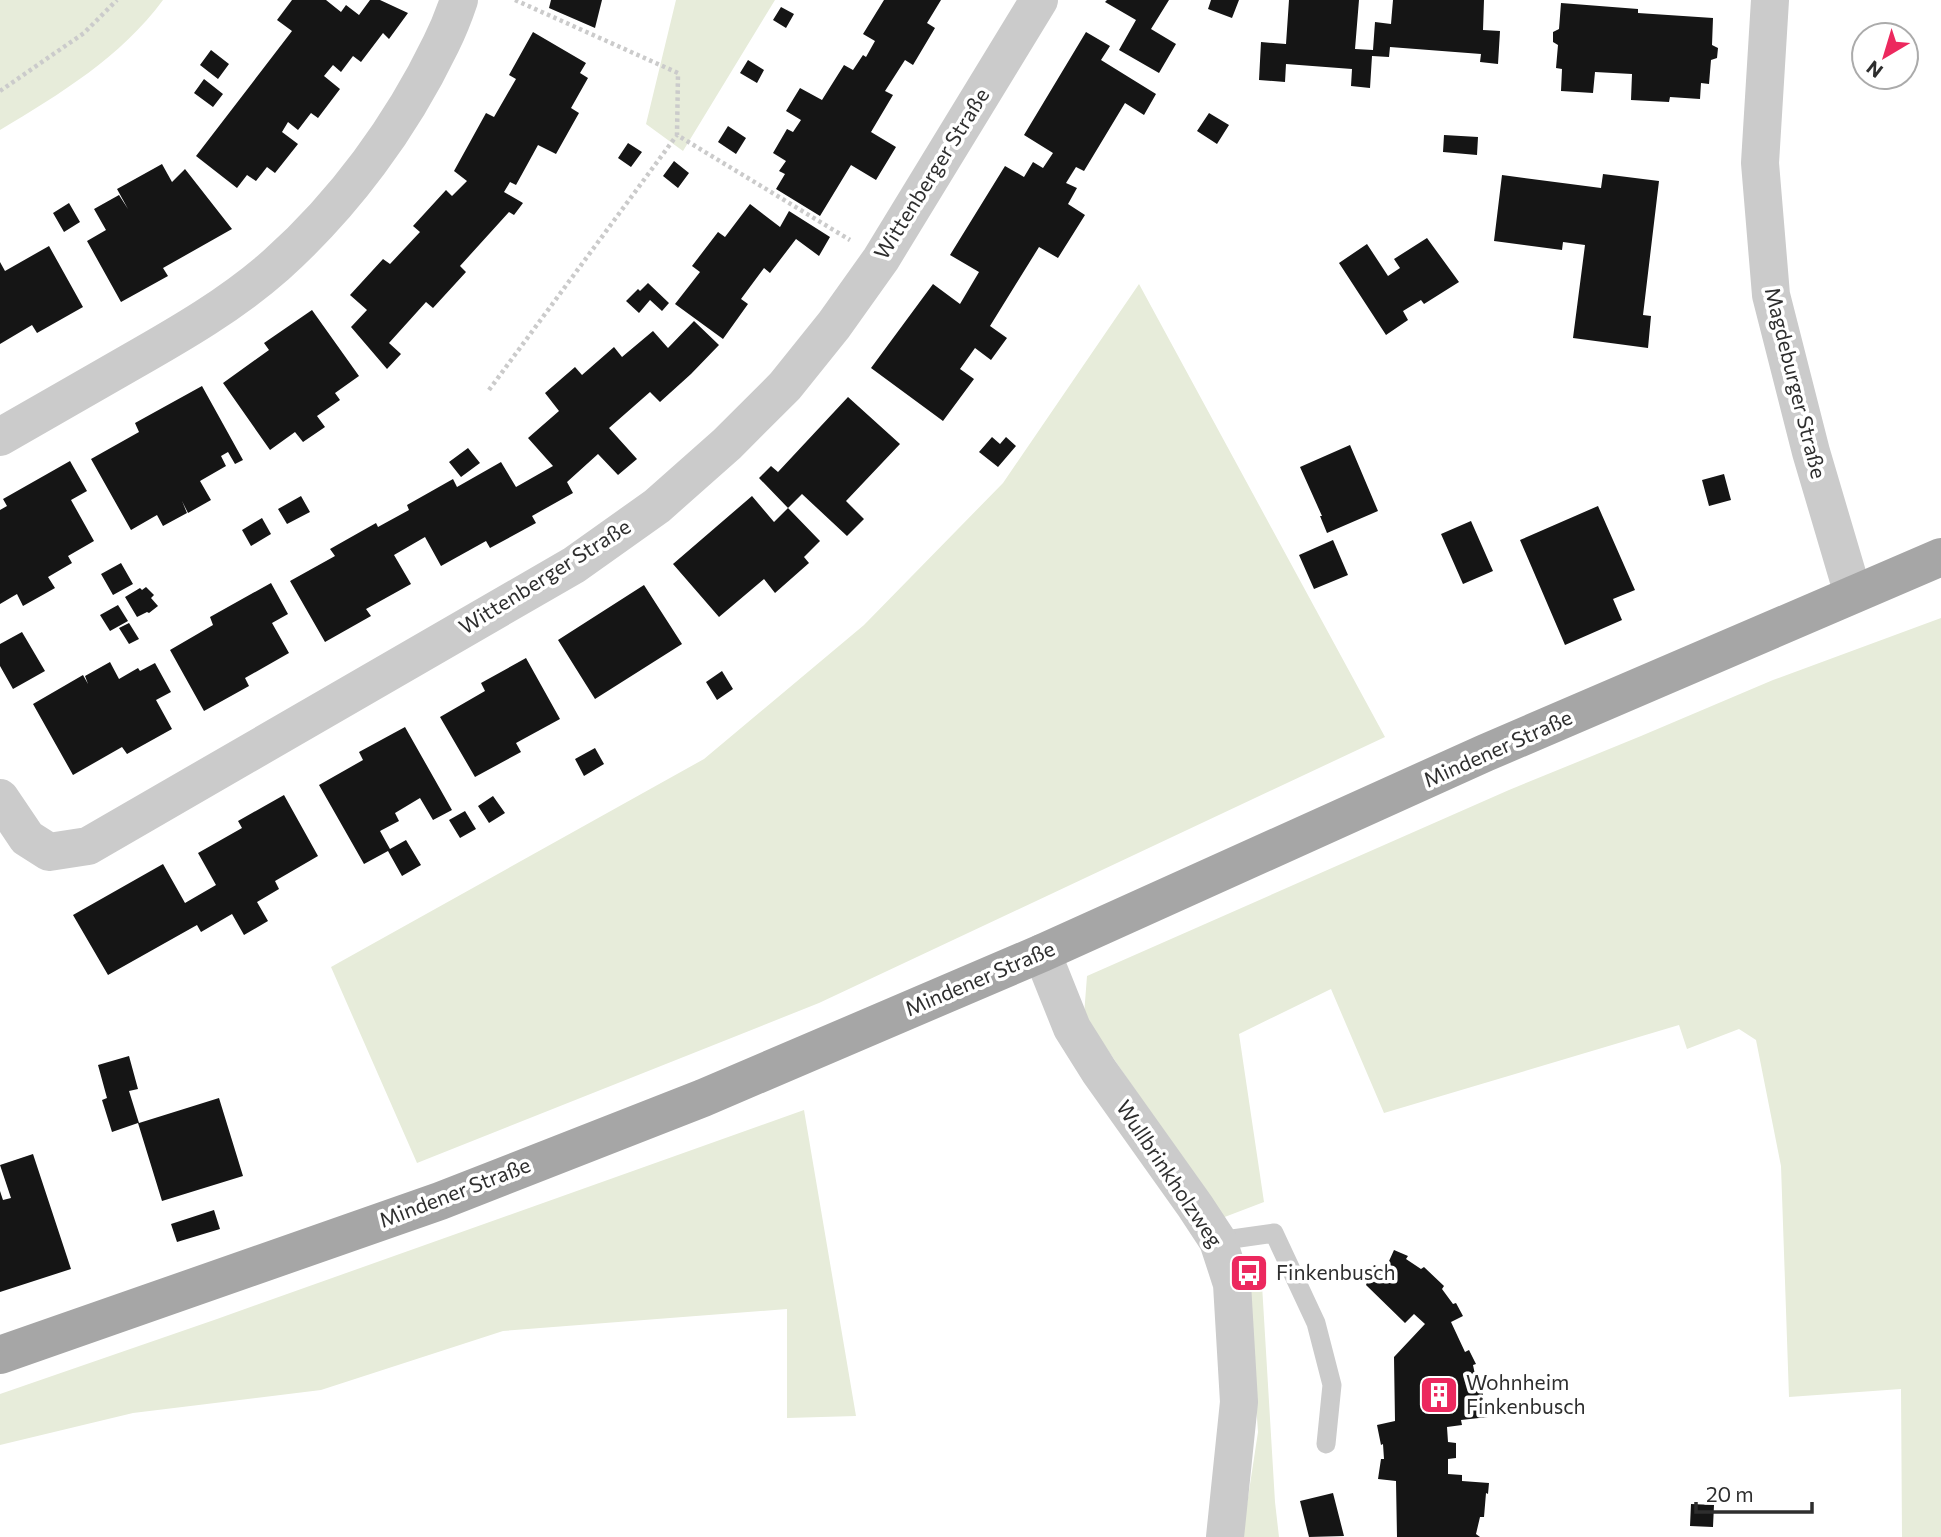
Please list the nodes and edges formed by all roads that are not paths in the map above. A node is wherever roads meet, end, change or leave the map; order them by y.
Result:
1 (460, 0) edge
2 (1039, 0) edge
3 (1770, 0) edge
4 (0, 437) edge
5 (1941, 557) edge
6 (1853, 594) junction
7 (0, 798) edge
8 (1042, 953) junction
9 (1218, 1241) junction
10 (0, 1355) edge
11 (1326, 1444) dead end
12 (1224, 1537) edge

1 - 4 street
2 - 7 street, Wittenberger Straße
3 - 6 street, Magdeburger Straße
5 - 6 main road, Mindener Straße
6 - 8 main road, Mindener Straße
8 - 9 street, Wullbrinkholzweg
8 - 10 main road, Mindener Straße
9 - 11 lane
9 - 12 street, Wullbrinkholzweg

